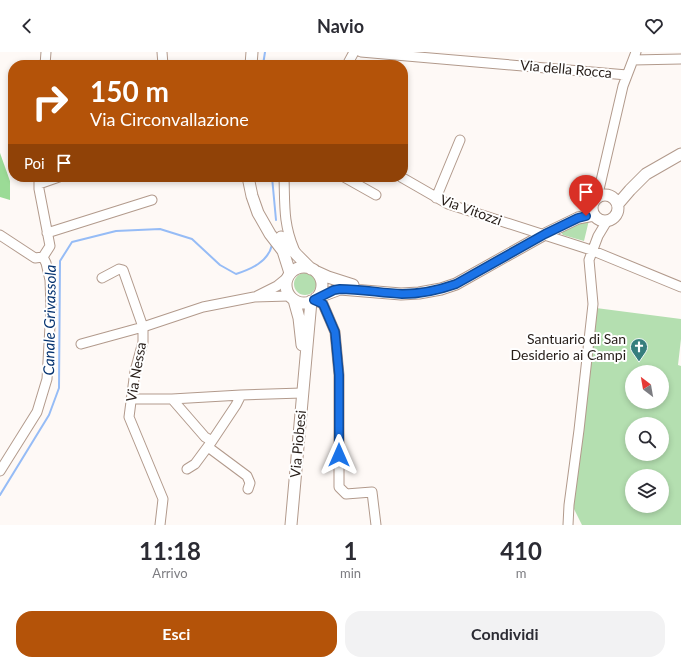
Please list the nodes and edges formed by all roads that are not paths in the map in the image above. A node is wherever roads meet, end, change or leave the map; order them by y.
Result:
1 (361, 52) edge
2 (634, 56) edge
3 (681, 59) edge
4 (627, 74) junction
5 (460, 140) dead end
6 (681, 154) edge
7 (408, 181) edge
8 (39, 182) edge
9 (249, 182) edge
10 (284, 182) edge
11 (353, 182) edge
12 (376, 195) dead end
13 (252, 196) junction
14 (436, 198) junction
15 (152, 200) dead end
16 (602, 205) junction
17 (47, 234) junction
18 (545, 234) junction
19 (0, 235) edge
20 (591, 250) junction
21 (297, 255) junction
22 (39, 258) junction
23 (314, 271) junction
24 (289, 275) junction
25 (102, 278) dead end
26 (681, 287) edge
27 (367, 290) junction
28 (254, 297) junction
29 (292, 298) junction
30 (313, 300) junction
31 (143, 327) junction
32 (81, 344) dead end
33 (305, 362) junction
34 (302, 393) junction
35 (241, 395) junction
36 (131, 399) junction
37 (172, 399) junction
38 (210, 444) junction
39 (187, 468) dead end
40 (0, 471) edge
41 (248, 489) dead end
42 (160, 525) edge
43 (291, 525) edge
44 (376, 525) edge
45 (568, 525) edge

1 - 4 street, Via della Rocca
2 - 3 street
2 - 4 street
4 - 16 street
5 - 14 street
6 - 16 street
7 - 14 street, Via Vitozzi
8 - 17 street
9 - 13 street
10 - 21 street
11 - 12 street
13 - 21 street
13 - 24 street
14 - 18 street, Via Vitozzi
15 - 17 street
16 - 18 street
16 - 20 street
17 - 22 street
18 - 20 street, Via Vitozzi
18 - 27 street
19 - 22 street
20 - 26 street, Via Vitozzi
20 - 45 street
21 - 23 street
22 - 40 street
23 - 24 street
23 - 27 street
23 - 30 street
24 - 28 street
24 - 29 street
25 - 31 street
27 - 30 street
28 - 29 street
28 - 31 street, Via Nessa
29 - 30 street
29 - 33 street, Via Piobesi
30 - 33 street, Via Piobesi
30 - 44 street
31 - 32 street
31 - 36 street, Via Nessa
33 - 34 street, Via Piobesi
34 - 35 street
34 - 43 street, Via Piobesi
35 - 37 street
35 - 38 street
36 - 37 street
36 - 42 street, Via Nessa
37 - 38 street
38 - 39 street
38 - 41 street

